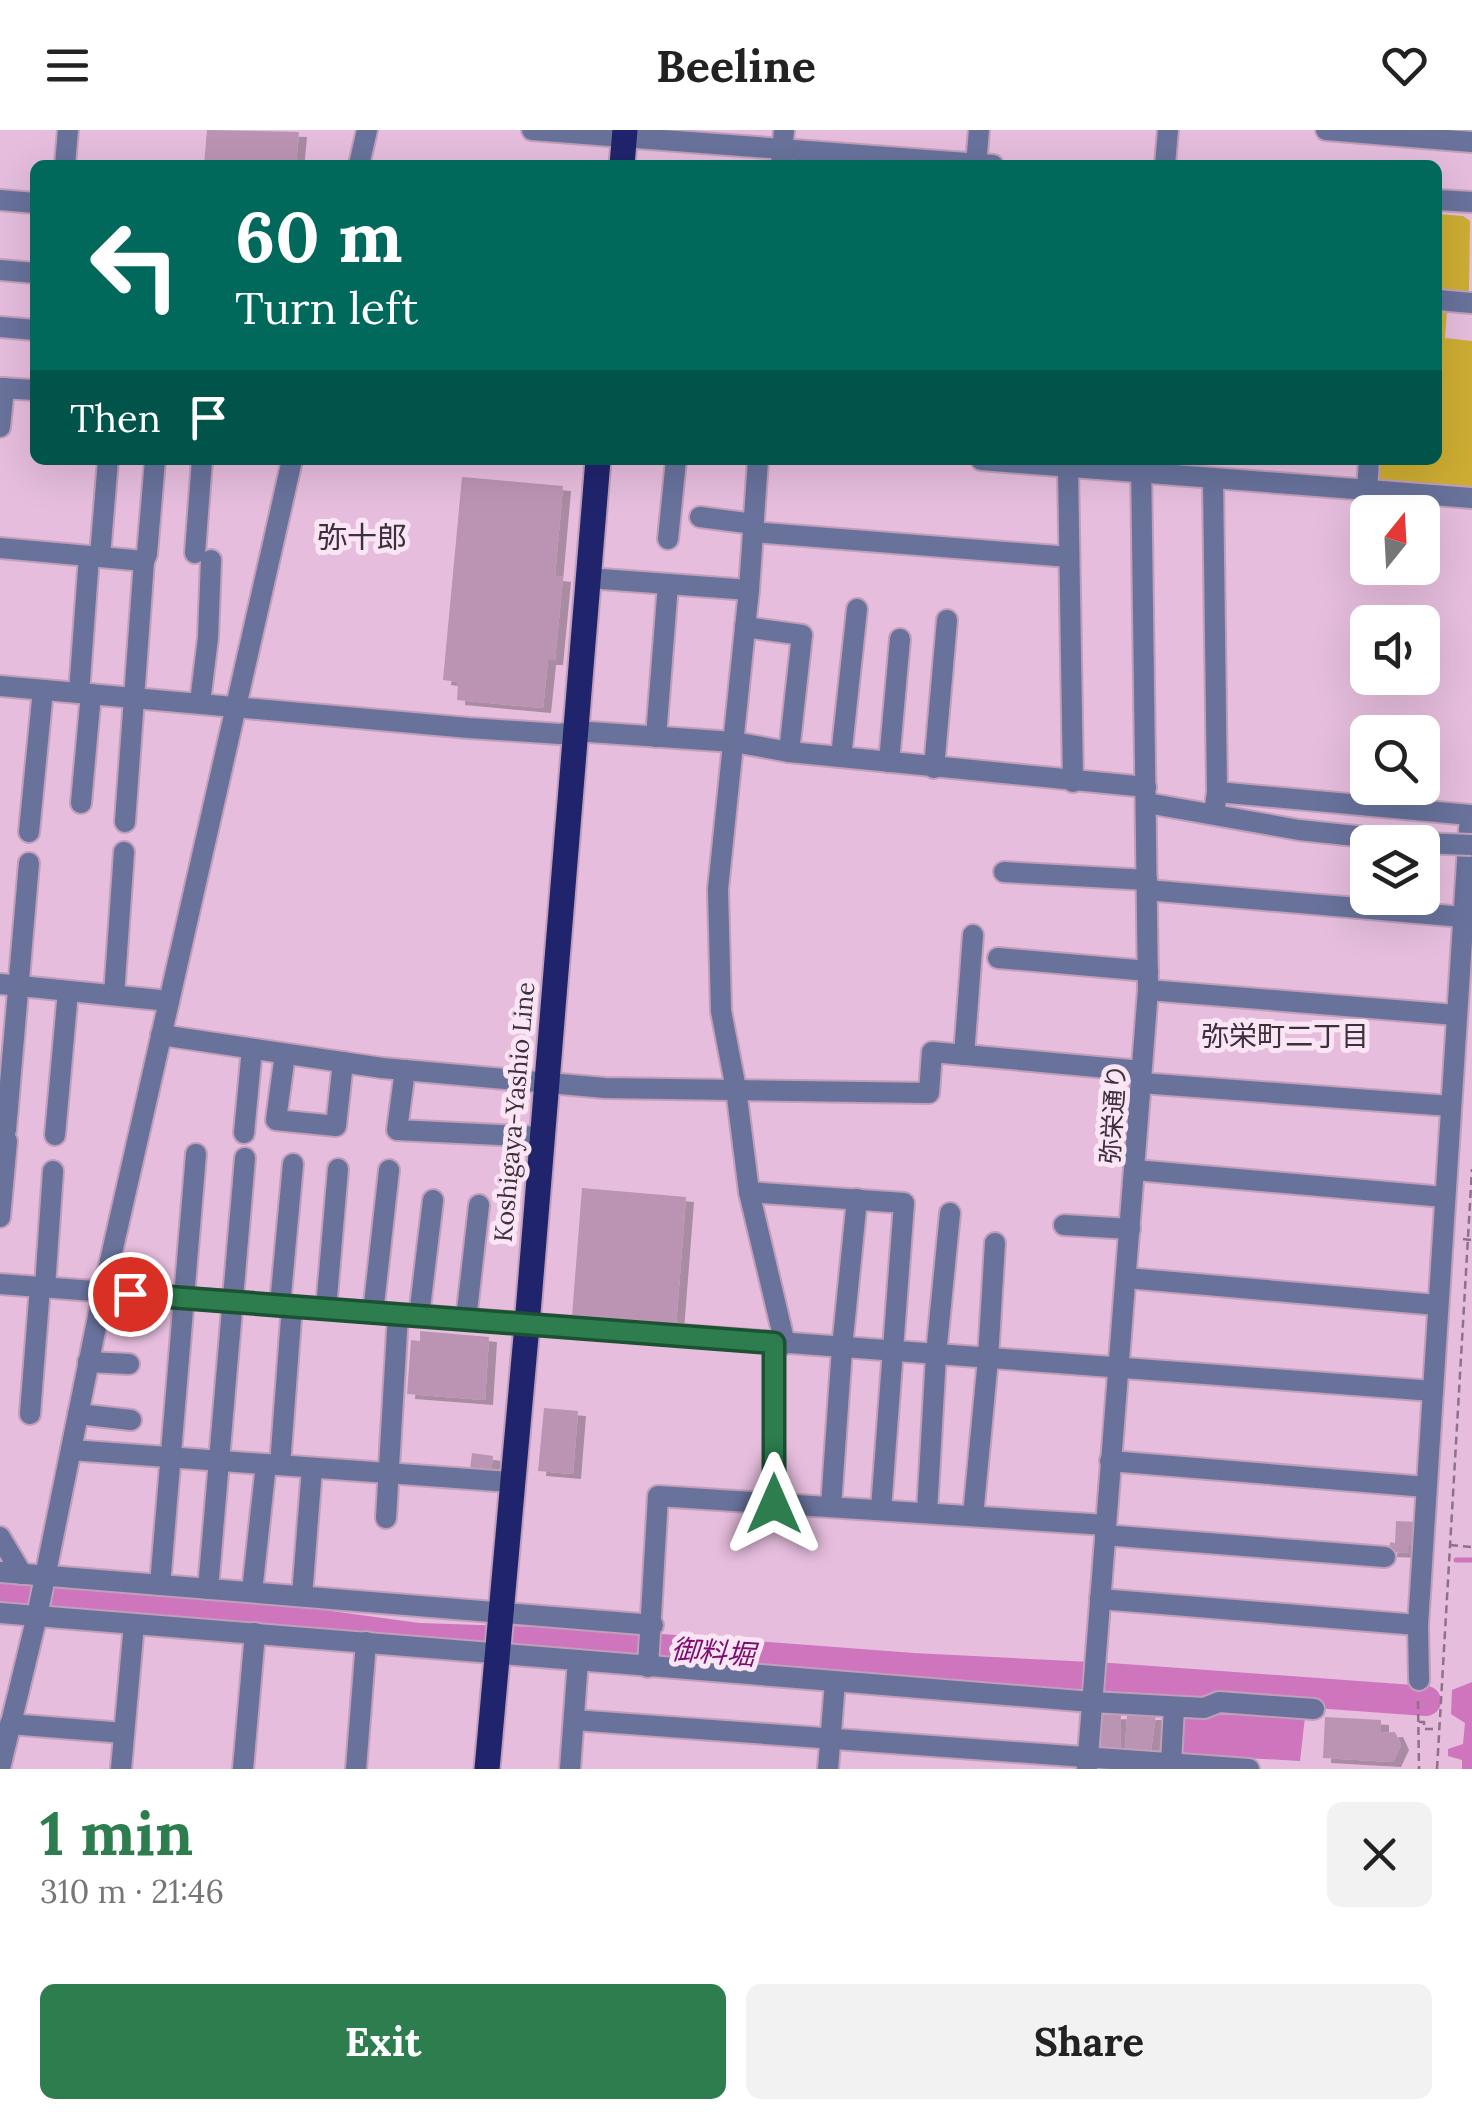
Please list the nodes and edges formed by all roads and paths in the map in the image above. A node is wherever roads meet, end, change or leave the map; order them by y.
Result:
1 (68, 130) edge
2 (367, 130) edge
3 (532, 130) edge
4 (978, 130) edge
5 (1168, 130) edge
6 (1326, 130) edge
7 (625, 133) edge
8 (699, 136) edge
9 (1472, 142) edge
10 (782, 148) edge
11 (66, 160) edge
12 (360, 160) edge
13 (622, 160) edge
14 (928, 160) edge
15 (976, 160) edge
16 (1165, 160) edge
17 (0, 200) edge
18 (1442, 200) edge
19 (1472, 202) edge
20 (30, 203) edge
21 (0, 270) edge
22 (30, 273) edge
23 (1442, 300) edge
24 (1472, 303) edge
25 (0, 327) edge
26 (30, 330) edge
27 (2, 388) edge
28 (30, 390) edge
29 (0, 427) edge
30 (107, 465) edge
31 (155, 465) edge
32 (202, 465) edge
33 (291, 465) edge
34 (598, 465) edge
35 (675, 465) edge
36 (758, 465) edge
37 (1036, 465) edge
38 (1369, 465) edge
39 (1140, 466) edge
40 (1068, 468) junction
41 (1213, 479) junction
42 (1367, 490) junction
43 (1472, 498) edge
44 (700, 517) dead end
45 (753, 528) junction
46 (668, 538) dead end
47 (0, 548) edge
48 (94, 556) junction
49 (1069, 557) junction
50 (144, 561) junction
51 (588, 578) junction
52 (668, 584) junction
53 (749, 590) junction
54 (857, 608) dead end
55 (947, 620) dead end
56 (745, 627) junction
57 (900, 638) dead end
58 (0, 686) edge
59 (42, 690) junction
60 (85, 693) junction
61 (133, 697) junction
62 (200, 702) junction
63 (238, 706) junction
64 (575, 731) junction
65 (656, 737) junction
66 (734, 742) junction
67 (790, 752) junction
68 (841, 757) junction
69 (889, 762) junction
70 (934, 768) junction
71 (1073, 782) junction
72 (1217, 792) junction
73 (1146, 795) junction
74 (81, 803) dead end
75 (1221, 816) junction
76 (125, 822) dead end
77 (29, 832) dead end
78 (1350, 835) edge
79 (1440, 844) edge
80 (1472, 845) edge
81 (124, 852) dead end
82 (29, 863) dead end
83 (1004, 872) dead end
84 (1147, 886) junction
85 (1463, 917) junction
86 (973, 935) dead end
87 (998, 958) dead end
88 (1148, 981) junction
89 (9, 985) edge
90 (68, 990) junction
91 (114, 995) junction
92 (169, 1001) junction
93 (1456, 1016) junction
94 (161, 1036) junction
95 (252, 1049) junction
96 (286, 1054) junction
97 (964, 1055) junction
98 (343, 1062) junction
99 (405, 1070) junction
100 (1141, 1077) junction
101 (547, 1082) junction
102 (736, 1089) junction
103 (1450, 1106) junction
104 (244, 1133) dead end
105 (54, 1135) dead end
106 (542, 1138) junction
107 (196, 1154) dead end
108 (244, 1158) dead end
109 (293, 1164) dead end
110 (338, 1169) dead end
111 (389, 1170) dead end
112 (1135, 1170) junction
113 (1472, 1170) edge
114 (53, 1172) dead end
115 (749, 1192) junction
116 (1444, 1197) junction
117 (433, 1200) dead end
118 (857, 1200) junction
119 (479, 1204) dead end
120 (950, 1212) dead end
121 (0, 1217) edge
122 (1064, 1225) dead end
123 (1130, 1230) junction
124 (1470, 1240) edge
125 (995, 1243) dead end
126 (1126, 1278) junction
127 (0, 1284) edge
128 (42, 1287) junction
129 (102, 1292) junction
130 (185, 1298) junction
131 (232, 1302) junction
132 (1437, 1305) junction
133 (286, 1306) junction
134 (326, 1309) junction
135 (372, 1313) junction
136 (409, 1315) junction
137 (466, 1320) junction
138 (527, 1325) junction
139 (779, 1343) junction
140 (842, 1348) junction
141 (892, 1352) junction
142 (936, 1355) junction
143 (988, 1359) junction
144 (88, 1362) junction
145 (129, 1364) dead end
146 (1118, 1368) junction
147 (1432, 1391) junction
148 (30, 1414) dead end
149 (78, 1414) junction
150 (131, 1420) dead end
151 (71, 1450) junction
152 (171, 1457) junction
153 (218, 1461) junction
154 (1110, 1461) junction
155 (273, 1465) junction
156 (312, 1468) junction
157 (388, 1474) junction
158 (511, 1482) junction
159 (1426, 1487) junction
160 (774, 1504) junction
161 (831, 1506) junction
162 (881, 1509) junction
163 (927, 1512) junction
164 (973, 1516) junction
165 (386, 1518) dead end
166 (1106, 1530) junction
167 (0, 1537) edge
168 (1450, 1545) junction
169 (1472, 1546) edge
170 (1384, 1557) dead end
171 (0, 1572) edge
172 (22, 1574) junction
173 (44, 1580) junction
174 (160, 1586) junction
175 (208, 1589) junction
176 (252, 1592) junction
177 (302, 1596) junction
178 (1100, 1599) junction
179 (38, 1612) junction
180 (0, 1613) edge
181 (500, 1617) junction
182 (134, 1624) junction
183 (1418, 1625) junction
184 (653, 1628) junction
185 (255, 1634) junction
186 (366, 1642) junction
187 (497, 1651) junction
188 (578, 1660) junction
189 (649, 1664) junction
190 (835, 1682) junction
191 (1419, 1685) joint
192 (1092, 1698) junction
193 (1174, 1707) junction
194 (1314, 1709) dead end
195 (574, 1720) junction
196 (1418, 1722) junction
197 (10, 1724) junction
198 (1439, 1729) junction
199 (124, 1733) junction
200 (830, 1739) junction
201 (2, 1755) edge
202 (1088, 1763) edge
203 (1171, 1763) junction
204 (122, 1769) edge
205 (243, 1769) edge
206 (356, 1769) edge
207 (487, 1769) edge
208 (570, 1769) edge
209 (828, 1769) edge
210 (1249, 1769) edge
211 (1419, 1769) edge
212 (1437, 1769) edge

1 - 11 street
2 - 12 street
3 - 7 street
4 - 15 street
5 - 16 street
6 - 9 street
7 - 8 street
7 - 13 main road
8 - 10 street
10 - 14 street
17 - 20 street
18 - 19 street
21 - 22 street
23 - 24 street
25 - 26 street
27 - 28 street
27 - 29 street
30 - 48 street
31 - 50 street
32 - 62 street
33 - 63 street
34 - 51 main road, Koshigaya-Yashio Line
35 - 46 street
36 - 45 street
37 - 40 street
38 - 42 street
39 - 40 street
39 - 41 street
39 - 73 street, 弥栄通り
40 - 49 street
41 - 42 street
41 - 72 street
42 - 43 street
44 - 45 street
45 - 49 street
45 - 53 street
47 - 48 street
48 - 50 street
48 - 60 street
49 - 71 street
50 - 61 street
51 - 52 street
51 - 64 main road, Koshigaya-Yashio Line
52 - 53 street
52 - 65 street
53 - 56 street
54 - 68 street
55 - 70 street
56 - 66 street
56 - 67 street
57 - 69 street
58 - 59 street
59 - 60 street
59 - 77 street
60 - 61 street
60 - 74 street
61 - 62 street
61 - 76 street
62 - 63 street
63 - 64 street
63 - 92 street
64 - 65 street
64 - 101 main road, Koshigaya-Yashio Line
65 - 66 street
66 - 67 street
66 - 102 street
67 - 68 street
68 - 69 street
69 - 70 street
70 - 71 street
71 - 73 street
72 - 75 street
72 - 85 street
73 - 75 street
73 - 84 street, 弥栄通り
75 - 78 street
79 - 80 street, bridge
81 - 91 street
82 - 89 street
83 - 84 street
84 - 85 street
84 - 88 street, 弥栄通り
85 - 93 street
86 - 97 street
87 - 88 street
88 - 93 street
88 - 100 street, 弥栄通り
89 - 90 street
89 - 121 street
90 - 91 street
90 - 105 street
91 - 92 street
92 - 94 street
93 - 103 street
94 - 95 street
94 - 129 street
95 - 96 street
95 - 104 street
96 - 98 street
96 - 98 street
97 - 100 street
97 - 102 street
98 - 99 street
99 - 101 street
99 - 106 street
100 - 103 street
100 - 112 street, 弥栄通り
101 - 102 street
101 - 106 main road, Koshigaya-Yashio Line
102 - 115 street
103 - 116 street
106 - 138 main road, Koshigaya-Yashio Line
107 - 130 street
108 - 131 street
109 - 133 street
110 - 134 street
111 - 135 street
112 - 116 street
112 - 123 street, 弥栄通り
113 - 124 path
114 - 128 street
115 - 118 street
115 - 139 street
116 - 132 street
117 - 136 street
118 - 140 street
118 - 141 street
119 - 137 street
120 - 142 street
122 - 123 street
123 - 126 street, 弥栄通り
124 - 168 path
125 - 143 street
126 - 132 street
126 - 146 street, 弥栄通り
127 - 128 street
128 - 129 street
128 - 148 street
129 - 130 street
129 - 144 street
130 - 131 street
130 - 152 street
131 - 133 street
131 - 153 street
132 - 147 street
133 - 134 street
133 - 155 street
134 - 135 street
135 - 136 street
136 - 137 street
136 - 157 street
137 - 138 street
138 - 139 street
138 - 158 main road, Koshigaya-Yashio Line
139 - 140 street
139 - 160 street
140 - 141 street
140 - 161 street
141 - 142 street
141 - 162 street
142 - 143 street
142 - 163 street
143 - 146 street
143 - 164 street
144 - 145 street
144 - 149 street
146 - 147 street
146 - 154 street, 弥栄通り
147 - 159 street
149 - 150 street
149 - 151 street
151 - 152 street
151 - 173 street
152 - 153 street
152 - 174 street
153 - 155 street
153 - 175 street
154 - 159 street
154 - 166 street, 弥栄通り
155 - 156 street
155 - 176 street
156 - 157 street
156 - 177 street
157 - 158 street
157 - 165 street
158 - 181 main road, Koshigaya-Yashio Line
159 - 183 street
160 - 161 street
160 - 184 street
161 - 162 street
162 - 163 street
163 - 164 street
164 - 166 street
166 - 170 street
166 - 178 street, 弥栄通り
167 - 172 street
168 - 169 path
168 - 198 path
171 - 172 street
172 - 173 street
173 - 174 street
173 - 179 street
174 - 175 street
175 - 176 street
176 - 177 street
177 - 181 street
178 - 183 street
178 - 192 street, 弥栄通り
179 - 180 street
179 - 182 street
179 - 197 street
181 - 184 street
181 - 187 main road, Koshigaya-Yashio Line
182 - 185 street
182 - 199 street
183 - 191 street
184 - 189 street
185 - 186 street
185 - 205 street
186 - 187 street
186 - 206 street
187 - 188 street
187 - 207 main road, Koshigaya-Yashio Line
188 - 189 street
188 - 195 street
189 - 190 street
190 - 192 street
190 - 200 street
191 - 196 path
192 - 193 street
192 - 202 street, 弥栄通り
193 - 194 street
193 - 203 street
195 - 200 street
195 - 208 street
196 - 198 path
196 - 211 path
197 - 199 street
197 - 201 street
198 - 212 path
199 - 204 street
200 - 202 street
200 - 209 street
202 - 203 street
203 - 210 street

